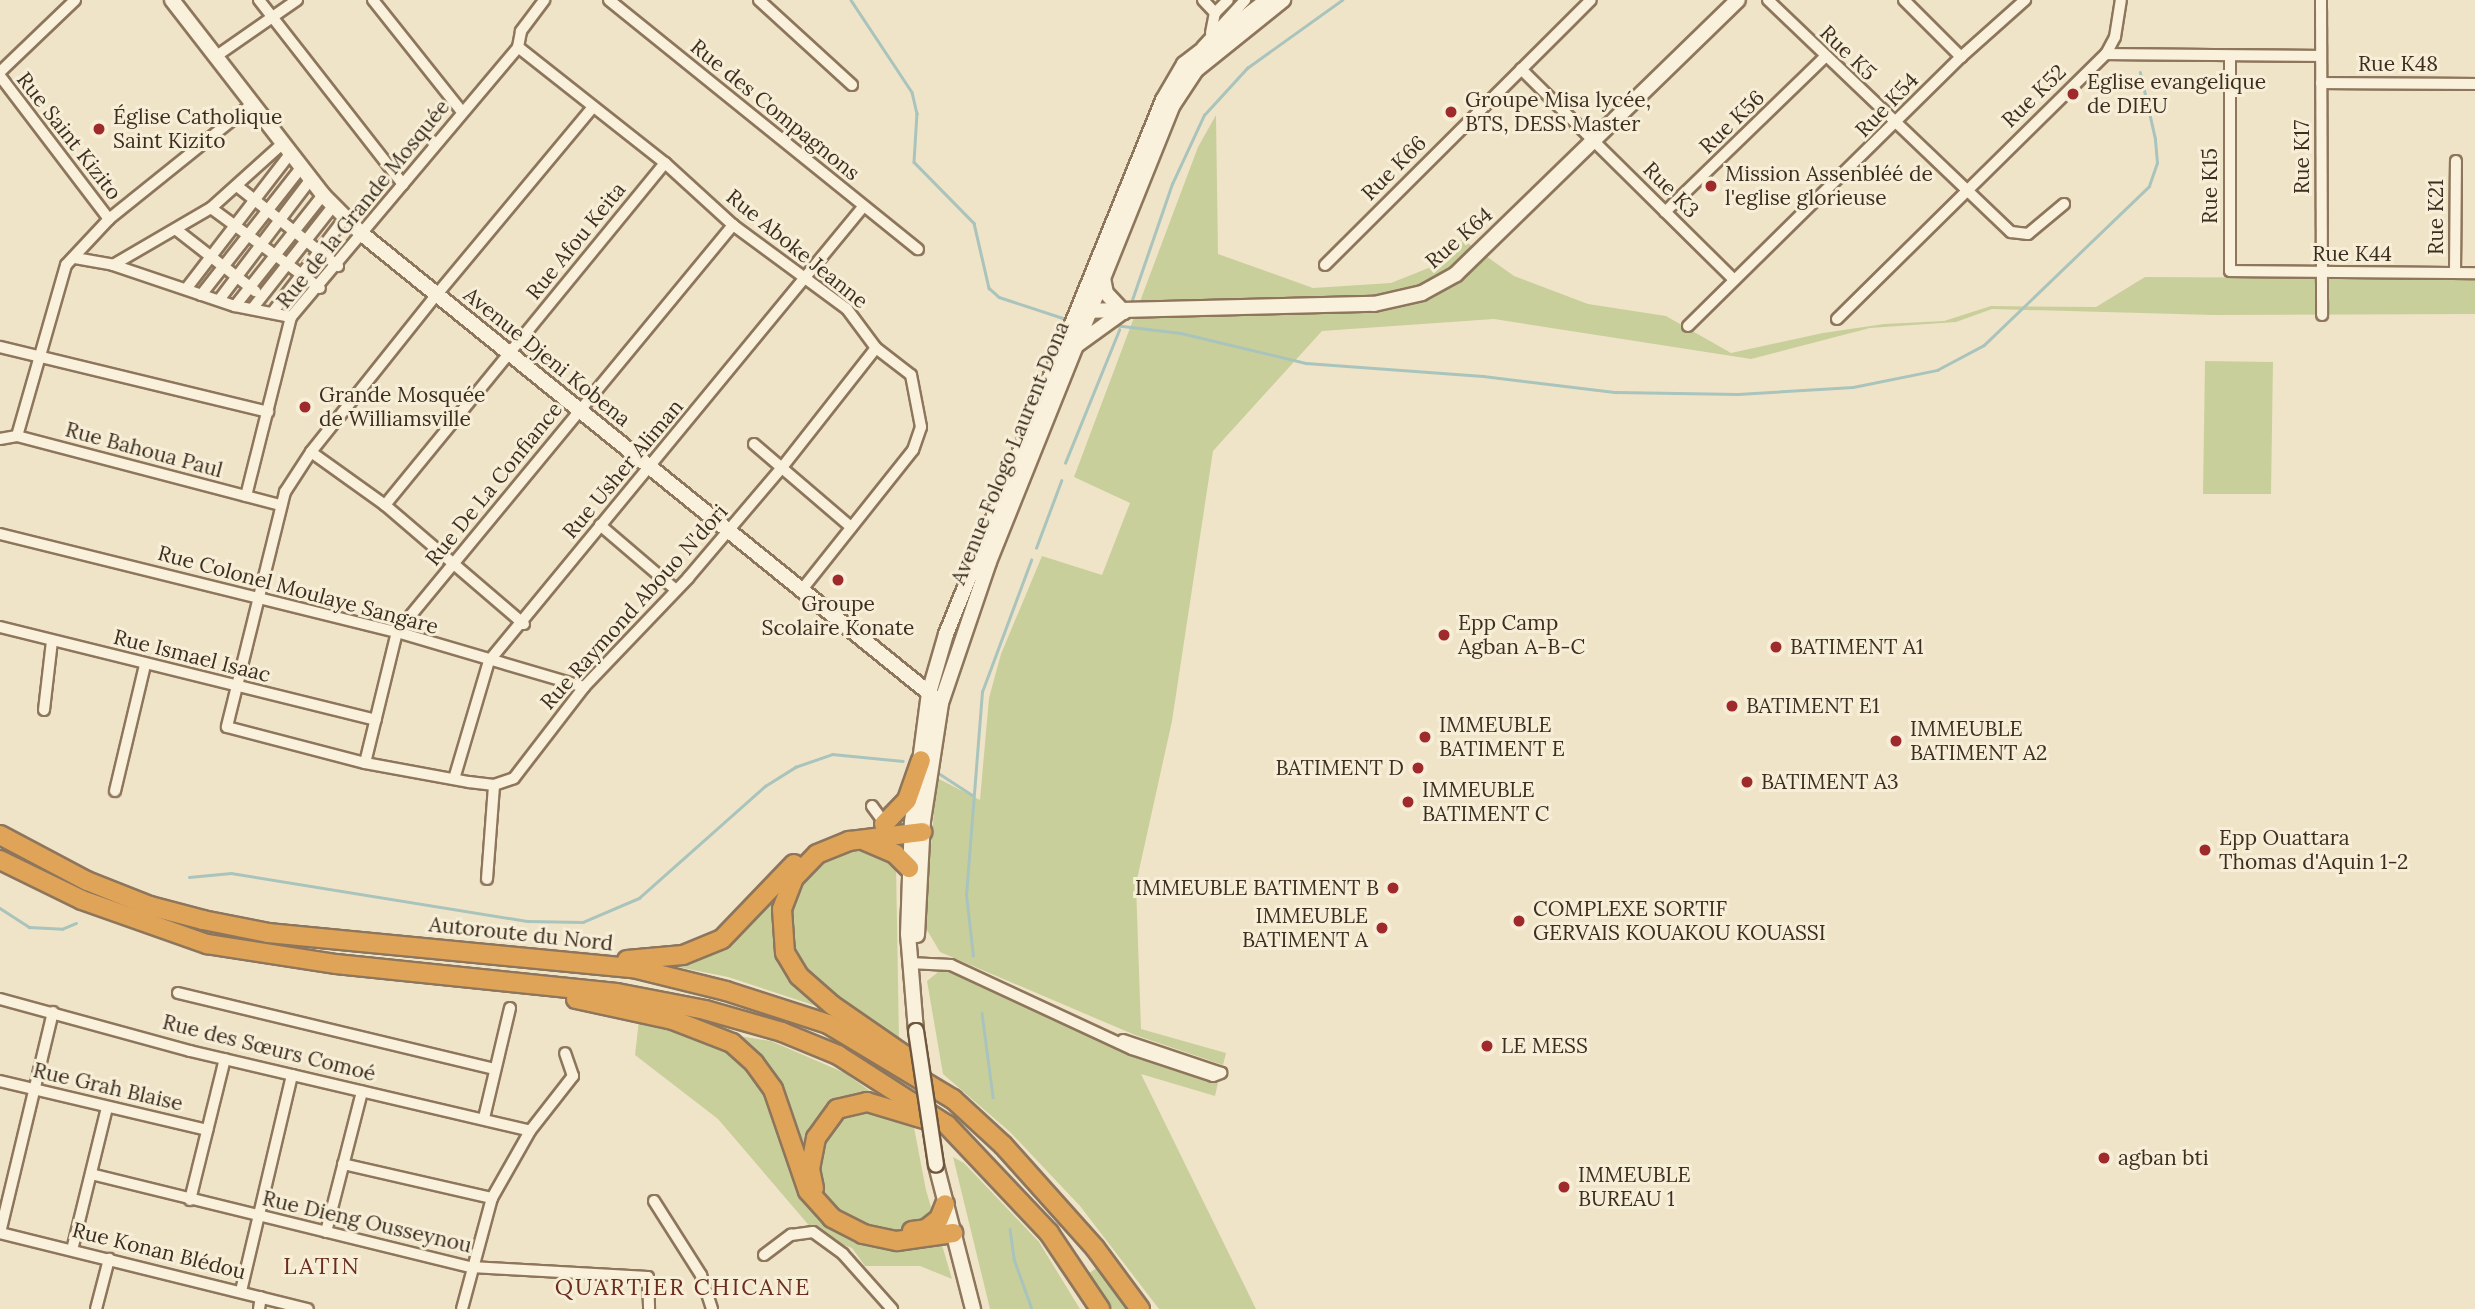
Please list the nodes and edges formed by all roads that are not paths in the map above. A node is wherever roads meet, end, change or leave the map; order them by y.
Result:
1 (75, 0) edge
2 (172, 0) edge
3 (259, 0) edge
4 (297, 0) edge
5 (373, 0) edge
6 (544, 0) edge
7 (608, 0) edge
8 (759, 0) edge
9 (1203, 0) edge
10 (1227, 0) edge
11 (1245, 0) edge
12 (1267, 0) edge
13 (1283, 0) edge
14 (1591, 0) edge
15 (1738, 0) edge
16 (1768, 0) edge
17 (1904, 0) edge
18 (2025, 0) edge
19 (2121, 0) edge
20 (2321, 0) edge
21 (1215, 13) junction
22 (272, 18) junction
23 (1211, 33) junction
24 (518, 47) junction
25 (1206, 53) junction
26 (2106, 54) junction
27 (2321, 56) junction
28 (215, 57) junction
29 (1961, 57) junction
30 (1824, 58) junction
31 (2230, 58) junction
32 (1521, 69) junction
33 (0, 74) edge
34 (2321, 83) junction
35 (2475, 84) edge
36 (852, 85) dead end
37 (252, 104) junction
38 (593, 107) junction
39 (462, 112) junction
40 (1895, 126) junction
41 (1593, 140) junction
42 (286, 149) junction
43 (2456, 161) dead end
44 (665, 163) junction
45 (306, 174) junction
46 (403, 184) junction
47 (237, 186) junction
48 (1965, 190) junction
49 (328, 200) junction
50 (254, 201) junction
51 (2064, 204) dead end
52 (863, 207) junction
53 (211, 208) junction
54 (268, 211) junction
55 (1665, 212) junction
56 (345, 218) junction
57 (109, 219) junction
58 (281, 222) junction
59 (236, 223) junction
60 (733, 225) junction
61 (178, 231) junction
62 (294, 232) junction
63 (249, 234) junction
64 (362, 234) junction
65 (306, 241) junction
66 (262, 244) junction
67 (918, 249) dead end
68 (319, 252) junction
69 (276, 255) junction
70 (210, 256) junction
71 (75, 258) junction
72 (288, 264) junction
73 (113, 265) junction
74 (1325, 265) dead end
75 (224, 266) junction
76 (338, 266) junction
77 (2230, 271) joint
78 (2321, 273) junction
79 (2455, 273) junction
80 (2475, 273) edge
81 (301, 275) junction
82 (237, 276) junction
83 (1103, 278) junction
84 (807, 279) junction
85 (1734, 280) junction
86 (250, 287) junction
87 (320, 288) junction
88 (186, 289) junction
89 (437, 294) junction
90 (201, 295) junction
91 (262, 296) junction
92 (219, 300) junction
93 (235, 306) junction
94 (252, 309) junction
95 (1083, 312) junction
96 (1124, 312) junction
97 (272, 313) junction
98 (2322, 315) dead end
99 (291, 317) junction
100 (1837, 319) dead end
101 (1688, 326) dead end
102 (1076, 346) junction
103 (0, 347) edge
104 (876, 348) junction
105 (508, 354) junction
106 (42, 358) junction
107 (579, 411) junction
108 (268, 412) junction
109 (17, 436) junction
110 (0, 439) edge
111 (754, 444) dead end
112 (311, 452) junction
113 (649, 469) junction
114 (780, 470) junction
115 (246, 496) junction
116 (280, 505) junction
117 (385, 505) junction
118 (600, 525) junction
119 (850, 527) junction
120 (727, 533) junction
121 (0, 534) edge
122 (455, 563) junction
123 (676, 590) junction
124 (800, 592) junction
125 (258, 598) junction
126 (524, 624) junction
127 (0, 627) edge
128 (397, 632) junction
129 (52, 641) junction
130 (489, 661) junction
131 (145, 665) junction
132 (237, 687) junction
133 (584, 687) junction
134 (929, 693) junction
135 (941, 703) junction
136 (44, 710) dead end
137 (376, 720) junction
138 (921, 760) junction
139 (365, 763) junction
140 (454, 779) junction
141 (494, 785) junction
142 (115, 791) dead end
143 (872, 806) dead end
144 (884, 824) junction
145 (917, 827) junction
146 (0, 835) edge
147 (861, 840) junction
148 (0, 860) edge
149 (909, 868) junction
150 (487, 879) dead end
151 (914, 963) junction
152 (585, 964) junction
153 (539, 987) junction
154 (178, 993) dead end
155 (0, 999) edge
156 (510, 1009) dead end
157 (53, 1012) junction
158 (1112, 1037) junction
159 (565, 1053) dead end
160 (225, 1059) junction
161 (495, 1069) junction
162 (292, 1075) junction
163 (0, 1081) edge
164 (38, 1089) junction
165 (362, 1092) junction
166 (953, 1099) junction
167 (107, 1108) junction
168 (484, 1118) junction
169 (207, 1130) junction
170 (530, 1131) junction
171 (961, 1139) junction
172 (343, 1164) junction
173 (91, 1174) junction
174 (492, 1198) junction
175 (190, 1200) junction
176 (654, 1201) dead end
177 (945, 1204) junction
178 (257, 1216) junction
179 (0, 1233) edge
180 (326, 1233) junction
181 (927, 1233) junction
182 (954, 1234) junction
183 (72, 1250) junction
184 (764, 1255) dead end
185 (109, 1259) junction
186 (471, 1267) junction
187 (241, 1291) junction
188 (261, 1297) junction
189 (96, 1309) edge
190 (259, 1309) edge
191 (307, 1309) edge
192 (461, 1309) edge
193 (649, 1309) edge
194 (712, 1309) edge
195 (892, 1309) edge
196 (973, 1309) edge
197 (1100, 1309) edge
198 (1140, 1309) edge

1 - 33 street, Rue Saint Kizito
2 - 28 main road, Avenue Djeni Kobena
3 - 22 street
4 - 22 street
5 - 39 street
6 - 24 street, Rue de la Grande Mosquée
7 - 52 street, Rue des Compagnons
8 - 36 street
9 - 21 street
10 - 21 street
11 - 23 street
12 - 25 main road, Avenue Fologo Laurent Dona
13 - 25 main road, Avenue Fologo Laurent Dona
14 - 32 street, Rue K66
15 - 41 main road, Rue K64
16 - 30 street, Rue K5
17 - 29 street
18 - 29 street, Rue K54
19 - 26 street
20 - 27 street, Rue K17
21 - 23 street
22 - 28 street
22 - 46 street
23 - 25 street
24 - 38 street, Rue Aboke Jeanne
24 - 39 street, Rue de la Grande Mosquée
25 - 83 main road, Avenue Fologo Laurent Dona
25 - 95 main road, Avenue Fologo Laurent Dona
26 - 31 street
26 - 48 street, Rue K52
27 - 31 street
27 - 34 street, Rue K17
28 - 37 main road, Avenue Djeni Kobena
29 - 40 street, Rue K54
30 - 40 street, Rue K5
30 - 55 street, Rue K56
31 - 77 street, Rue K15
32 - 41 street, Rue K3
32 - 74 street, Rue K66
33 - 57 street, Rue Saint Kizito
34 - 35 street, Rue K48
34 - 78 street, Rue K17
37 - 42 main road, Avenue Djeni Kobena
37 - 57 street
38 - 44 street, Rue Aboke Jeanne
38 - 89 street
39 - 46 street, Rue de la Grande Mosquée
40 - 48 street, Rue K5
40 - 85 street, Rue K54
41 - 55 street, Rue K3
41 - 96 main road, Rue K64
42 - 45 main road, Avenue Djeni Kobena
42 - 47 street
42 - 50 street
43 - 79 street, Rue K21
44 - 60 street, Rue Aboke Jeanne
44 - 105 street, Rue Afou Keita
45 - 49 main road, Avenue Djeni Kobena
45 - 54 street
45 - 58 street
46 - 64 street, Rue de la Grande Mosquée
47 - 50 street
47 - 53 street
48 - 51 street, Rue K5
48 - 100 street, Rue K52
49 - 56 main road, Avenue Djeni Kobena
49 - 62 street
49 - 65 street
50 - 54 street
50 - 59 street
52 - 67 street, Rue des Compagnons
52 - 84 street, Rue Usher Aliman
53 - 59 street
53 - 61 street
54 - 58 street
54 - 63 street
55 - 85 street, Rue K3
56 - 64 main road, Avenue Djeni Kobena
56 - 68 street
57 - 71 street
58 - 62 street
58 - 66 street
59 - 63 street
59 - 70 street
60 - 84 street, Rue Aboke Jeanne
60 - 107 street, Rue De La Confiance
61 - 70 street
61 - 73 street
62 - 65 street
62 - 69 street
63 - 66 street
63 - 75 street
64 - 76 street, Rue de la Grande Mosquée
64 - 89 main road, Avenue Djeni Kobena
65 - 68 street
65 - 72 street
66 - 69 street
66 - 82 street
68 - 76 street
68 - 81 street
69 - 72 street
69 - 86 street
70 - 75 street
70 - 88 street
71 - 73 street
71 - 106 street
72 - 81 street
72 - 91 street
73 - 88 street
75 - 82 street
75 - 90 street
76 - 87 street, Rue de la Grande Mosquée
77 - 78 street, Rue K44
78 - 79 street, Rue K44
78 - 98 street, Rue K17
79 - 80 street, Rue K44
81 - 87 street
81 - 97 street
82 - 86 street
82 - 92 street
83 - 95 main road, Avenue Fologo Laurent Dona
83 - 96 main road
84 - 104 street, Rue Aboke Jeanne
84 - 113 street, Rue Usher Aliman
85 - 101 street, Rue K54
86 - 91 street
86 - 93 street
87 - 99 street, Rue de la Grande Mosquée
88 - 90 street
89 - 105 main road, Avenue Djeni Kobena
89 - 112 street
90 - 92 street
91 - 94 street
92 - 93 street
93 - 94 street
94 - 97 street
95 - 96 main road, Rue K64
95 - 102 main road, Avenue Fologo Laurent Dona
95 - 134 main road, Avenue Fologo Laurent Dona
96 - 102 main road
97 - 99 street
99 - 108 street, Rue de la Grande Mosquée
102 - 135 main road, Avenue Fologo Laurent Dona
103 - 106 street
104 - 114 street, Rue Raymond Abouo N'dori
104 - 119 street, Rue Aboke Jeanne
105 - 107 main road, Avenue Djeni Kobena
105 - 117 street, Rue Afou Keita
106 - 108 street
106 - 109 street
107 - 113 main road, Avenue Djeni Kobena
107 - 122 street, Rue De La Confiance
108 - 115 street, Rue de la Grande Mosquée
109 - 110 street, Rue Bahoua Paul
109 - 115 street, Rue Bahoua Paul
111 - 114 street
112 - 116 street
112 - 117 street
113 - 118 street, Rue Usher Aliman
113 - 120 main road, Avenue Djeni Kobena
114 - 119 street
114 - 120 street, Rue Raymond Abouo N'dori
115 - 116 street, Rue Bahoua Paul
116 - 125 street
117 - 122 street
118 - 123 street
118 - 126 street, Rue Usher Aliman
119 - 124 street, Rue Aboke Jeanne
120 - 123 street, Rue Raymond Abouo N'dori
120 - 124 main road, Avenue Djeni Kobena
121 - 125 street, Rue Colonel Moulaye Sangare
122 - 126 street
122 - 128 street, Rue De La Confiance
123 - 133 street, Rue Raymond Abouo N'dori
124 - 134 main road, Avenue Djeni Kobena
125 - 128 street, Rue Colonel Moulaye Sangare
125 - 132 street
126 - 130 street, Rue Usher Aliman
127 - 129 street, Rue Ismael Isaac
128 - 130 street, Rue Colonel Moulaye Sangare
128 - 137 street, Rue De La Confiance
129 - 131 street, Rue Ismael Isaac
129 - 136 street
130 - 133 street, Rue Colonel Moulaye Sangare
130 - 140 street, Rue Usher Aliman
131 - 132 street, Rue Ismael Isaac
131 - 142 street
132 - 137 street, Rue Ismael Isaac
132 - 139 street
133 - 141 street, Rue Raymond Abouo N'dori
134 - 135 main road, Avenue Djeni Kobena
134 - 138 main road, Avenue Fologo Laurent Dona
135 - 145 main road, Avenue Fologo Laurent Dona
137 - 139 street, Rue De La Confiance
138 - 144 highway
138 - 145 main road, Avenue Fologo Laurent Dona
139 - 140 street
140 - 141 street
141 - 150 street
143 - 144 street
144 - 145 highway
144 - 152 highway
145 - 147 highway
145 - 149 main road, Avenue Fologo Laurent Dona
145 - 151 main road, Avenue Fologo Laurent Dona
146 - 152 highway, Autoroute du Nord
147 - 149 highway
147 - 166 highway
148 - 153 highway
149 - 151 main road, Avenue Fologo Laurent Dona
151 - 158 street
151 - 177 main road, Avenue Fologo Laurent Dona, bridge
152 - 166 highway, Autoroute du Nord
153 - 171 highway
153 - 181 highway
154 - 161 street
155 - 157 street, Rue des Sœurs Comoé
156 - 161 street
157 - 160 street, Rue des Sœurs Comoé
157 - 164 street
158 - 158 street
159 - 170 street
160 - 162 street, Rue des Sœurs Comoé
160 - 169 street
161 - 168 street
162 - 165 street, Rue des Sœurs Comoé
162 - 178 street
163 - 164 street, Rue Grah Blaise
164 - 167 street, Rue Grah Blaise
164 - 179 street
165 - 168 street, Rue des Sœurs Comoé
165 - 172 street
166 - 198 highway, Autoroute du Nord
167 - 169 street, Rue Grah Blaise
167 - 173 street
168 - 170 street, Rue des Sœurs Comoé
169 - 175 street
170 - 174 street
171 - 181 highway
171 - 197 highway
172 - 174 street
172 - 180 street
173 - 175 street, Rue Dieng Ousseynou
173 - 183 street
174 - 186 street
175 - 178 street, Rue Dieng Ousseynou
176 - 194 street
177 - 181 highway
177 - 182 main road, Avenue Fologo Laurent Dona
178 - 180 street, Rue Dieng Ousseynou
178 - 187 street
179 - 183 street, Rue Konan Blédou
180 - 186 street, Rue Dieng Ousseynou
181 - 182 highway
182 - 196 main road, Avenue Fologo Laurent Dona
183 - 185 street, Rue Konan Blédou
184 - 195 street
185 - 187 street, Rue Konan Blédou
185 - 189 street
186 - 192 street
186 - 193 street, Rue Dieng Ousseynou
187 - 188 street, Rue Konan Blédou
188 - 190 street
188 - 191 street, Rue Konan Blédou

